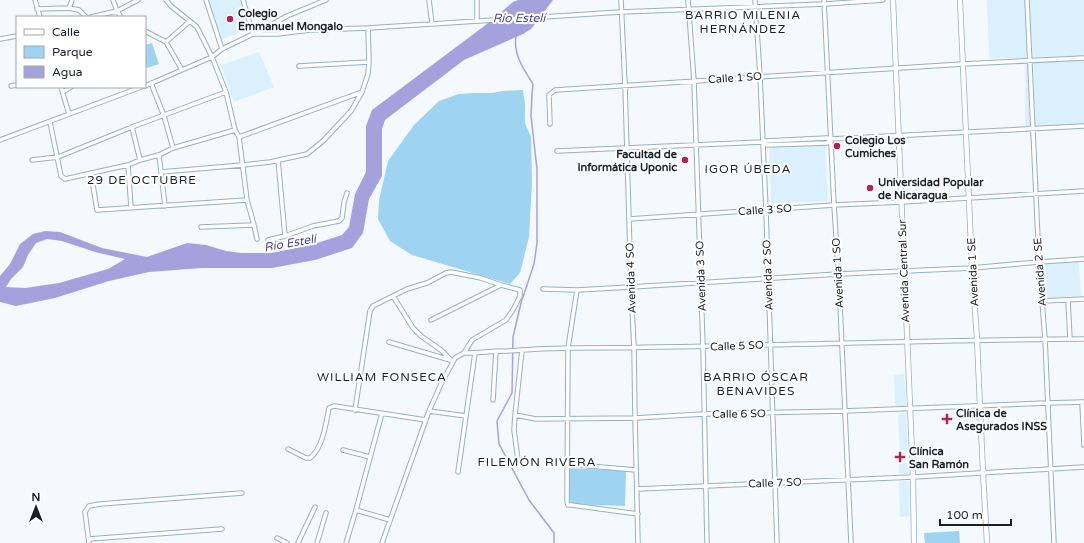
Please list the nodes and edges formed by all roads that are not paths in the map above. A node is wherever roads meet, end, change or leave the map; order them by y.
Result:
1 (35, 0) edge
2 (72, 0) edge
3 (113, 0) edge
4 (138, 0) edge
5 (166, 0) edge
6 (206, 0) edge
7 (243, 0) edge
8 (326, 0) edge
9 (428, 0) edge
10 (478, 0) edge
11 (621, 0) edge
12 (688, 0) edge
13 (755, 0) edge
14 (883, 0) edge
15 (893, 0) edge
16 (960, 0) edge
17 (1027, 0) edge
18 (824, 2) edge
19 (756, 7) junction
20 (69, 8) junction
21 (38, 9) junction
22 (689, 10) junction
23 (117, 11) junction
24 (621, 12) junction
25 (40, 16) edge
26 (85, 16) edge
27 (95, 16) edge
28 (120, 16) edge
29 (478, 20) junction
30 (190, 21) junction
31 (432, 24) junction
32 (368, 28) junction
33 (146, 32) edge
34 (254, 34) junction
35 (16, 36) edge
36 (0, 40) edge
37 (166, 42) junction
38 (222, 49) junction
39 (212, 56) junction
40 (1084, 58) edge
41 (1030, 61) junction
42 (369, 62) junction
43 (963, 64) junction
44 (299, 66) dead end
45 (896, 68) junction
46 (182, 70) junction
47 (828, 73) junction
48 (760, 76) junction
49 (694, 81) junction
50 (151, 83) junction
51 (16, 84) edge
52 (625, 85) junction
53 (11, 86) dead end
54 (146, 86) edge
55 (61, 88) edge
56 (69, 88) edge
57 (138, 88) edge
58 (62, 92) junction
59 (226, 92) junction
60 (362, 92) junction
61 (69, 114) junction
62 (164, 116) junction
63 (50, 122) junction
64 (550, 124) dead end
65 (1084, 126) edge
66 (132, 127) junction
67 (1033, 129) junction
68 (235, 130) junction
69 (966, 132) junction
70 (899, 135) junction
71 (240, 137) junction
72 (831, 139) junction
73 (0, 140) edge
74 (762, 142) junction
75 (696, 145) junction
76 (173, 148) junction
77 (628, 148) junction
78 (557, 151) dead end
79 (159, 155) junction
80 (58, 157) junction
81 (32, 160) dead end
82 (140, 160) junction
83 (278, 160) junction
84 (128, 165) junction
85 (243, 165) junction
86 (161, 172) junction
87 (92, 173) junction
88 (1084, 192) edge
89 (347, 194) dead end
90 (1036, 194) junction
91 (969, 198) junction
92 (247, 200) junction
93 (902, 202) junction
94 (834, 205) junction
95 (165, 206) junction
96 (131, 207) junction
97 (766, 210) junction
98 (698, 214) junction
99 (629, 219) junction
100 (254, 225) junction
101 (201, 227) dead end
102 (285, 236) junction
103 (257, 239) dead end
104 (268, 240) dead end
105 (1084, 259) edge
106 (1039, 262) junction
107 (972, 268) junction
108 (904, 272) junction
109 (839, 274) junction
110 (768, 279) junction
111 (701, 283) junction
112 (501, 285) junction
113 (631, 287) junction
114 (544, 289) dead end
115 (577, 290) junction
116 (394, 296) junction
117 (1084, 299) edge
118 (1068, 300) junction
119 (1042, 301) junction
120 (431, 320) dead end
121 (1084, 338) edge
122 (977, 339) junction
123 (1045, 339) junction
124 (1070, 339) junction
125 (390, 342) dead end
126 (906, 342) junction
127 (842, 343) junction
128 (770, 345) junction
129 (704, 347) junction
130 (568, 348) junction
131 (634, 348) junction
132 (522, 350) junction
133 (496, 352) junction
134 (464, 353) junction
135 (475, 353) junction
136 (452, 361) junction
137 (493, 400) dead end
138 (1083, 402) edge
139 (1047, 403) junction
140 (980, 406) junction
141 (910, 408) junction
142 (355, 410) junction
143 (844, 411) junction
144 (429, 412) junction
145 (382, 413) junction
146 (772, 413) junction
147 (704, 414) junction
148 (515, 415) junction
149 (466, 416) junction
150 (568, 418) junction
151 (635, 418) junction
152 (426, 420) junction
153 (1084, 445) edge
154 (288, 449) dead end
155 (344, 450) dead end
156 (370, 458) junction
157 (518, 460) dead end
158 (566, 464) junction
159 (1084, 467) edge
160 (636, 470) junction
161 (1050, 470) junction
162 (458, 472) dead end
163 (983, 473) junction
164 (912, 476) junction
165 (848, 479) junction
166 (775, 482) junction
167 (705, 486) junction
168 (637, 489) junction
169 (242, 493) dead end
170 (315, 507) dead end
171 (356, 510) junction
172 (326, 513) dead end
173 (638, 514) junction
174 (390, 520) junction
175 (222, 529) dead end
176 (277, 538) dead end
177 (89, 541) edge
178 (287, 543) edge
179 (298, 543) edge
180 (317, 543) edge
181 (346, 543) edge
182 (382, 543) edge
183 (638, 543) edge
184 (707, 543) edge
185 (777, 543) edge
186 (851, 543) edge
187 (914, 543) edge
188 (988, 543) edge
189 (1054, 543) edge

1 - 21 street
2 - 20 street
3 - 23 street
4 - 23 street
5 - 30 street
6 - 38 street
7 - 34 street
8 - 34 street
9 - 31 street
10 - 29 street
11 - 24 street, Avenida 4 SO
12 - 22 street, Avenida 3 SO
13 - 19 street, Avenida 2 SO
14 - 18 street
15 - 45 street, Avenida Central Sur
16 - 43 street, Avenida 1 SE
17 - 41 street, Avenida 2 SE
18 - 19 street
18 - 47 street, Avenida 1 SO
19 - 22 street
19 - 48 street, Avenida 2 SO
20 - 21 street
20 - 26 street
21 - 25 street
22 - 24 street
22 - 49 street, Avenida 3 SO
23 - 27 street
23 - 28 street
24 - 29 street
24 - 52 street, Avenida 4 SO
29 - 31 street
30 - 37 street
30 - 39 street
31 - 32 street
32 - 34 street
32 - 42 street
33 - 37 street
34 - 38 street
35 - 36 street
37 - 46 street
38 - 39 street
39 - 46 street
39 - 59 street
40 - 41 street, Calle 1 SO
41 - 43 street, Calle 1 SO
41 - 67 street, Avenida 2 SE
42 - 44 street
42 - 60 street
43 - 45 street, Calle 1 SO
43 - 69 street, Avenida 1 SE
45 - 47 street, Calle 1 SO
45 - 70 street, Avenida Central Sur
46 - 50 street
47 - 48 street, Calle 1 SO
47 - 72 street, Avenida 1 SO
48 - 49 street, Calle 1 SO
48 - 74 street, Avenida 2 SO
49 - 52 street, Calle 1 SO
49 - 75 street, Avenida 3 SO
50 - 54 street
50 - 62 street
51 - 53 street
52 - 64 street, Calle 1 SO
52 - 77 street, Avenida 4 SO
55 - 58 street
56 - 58 street
57 - 61 street
58 - 61 street
59 - 62 street
59 - 68 street
60 - 71 street
60 - 83 street
61 - 63 street
62 - 66 street
62 - 76 street
63 - 73 street
63 - 80 street
65 - 67 street
66 - 80 street
66 - 82 street
67 - 69 street
67 - 90 street, Avenida 2 SE
68 - 71 street
68 - 76 street
69 - 70 street
69 - 91 street, Avenida 1 SE
70 - 72 street
70 - 93 street, Avenida Central Sur
71 - 85 street
72 - 74 street
72 - 94 street, Avenida 1 SO
74 - 75 street
74 - 97 street, Avenida 2 SO
75 - 77 street
75 - 98 street, Avenida 3 SO
76 - 79 street
77 - 78 street
77 - 99 street, Avenida 4 SO
79 - 82 street
79 - 86 street
80 - 81 street
80 - 87 street
82 - 84 street
83 - 85 street
83 - 102 street
84 - 87 street
84 - 96 street
85 - 86 street
85 - 92 street
86 - 95 street
87 - 96 street
88 - 90 street, Calle 3 SO
89 - 102 street
90 - 91 street, Calle 3 SO
90 - 106 street, Avenida 2 SE
91 - 93 street, Calle 3 SO
91 - 107 street, Avenida 1 SE
92 - 95 street
92 - 100 street
93 - 94 street, Calle 3 SO
93 - 108 street, Avenida Central Sur
94 - 97 street, Calle 3 SO
94 - 109 street, Avenida 1 SO
95 - 96 street
97 - 98 street, Calle 3 SO
97 - 110 street, Avenida 2 SO
98 - 99 street, Calle 3 SO
98 - 111 street, Avenida 3 SO
99 - 113 street, Avenida 4 SO
100 - 101 street
100 - 103 street
102 - 104 street
105 - 106 street
106 - 107 street
106 - 119 street, Avenida 2 SE
107 - 108 street
107 - 122 street, Avenida 1 SE
108 - 109 street
108 - 126 street, Avenida Central Sur
109 - 110 street
109 - 127 street, Avenida 1 SO
110 - 111 street
110 - 128 street, Avenida 2 SO
111 - 113 street
111 - 129 street, Avenida 3 SO
112 - 116 street
112 - 120 street
112 - 134 street
113 - 115 street
113 - 131 street, Avenida 4 SO
114 - 115 street
115 - 130 street
116 - 136 street
116 - 142 street
117 - 118 street
118 - 119 street
118 - 124 street
119 - 123 street, Avenida 2 SE
121 - 124 street, Calle 5 SO
122 - 123 street, Calle 5 SO
122 - 126 street, Calle 5 SO
122 - 140 street, Avenida 1 SE
123 - 124 street, Calle 5 SO
123 - 139 street, Avenida 2 SE
125 - 136 street
126 - 127 street, Calle 5 SO
126 - 141 street, Avenida Central Sur
127 - 128 street, Calle 5 SO
127 - 143 street, Avenida 1 SO
128 - 129 street, Calle 5 SO
128 - 146 street, Avenida 2 SO
129 - 131 street, Calle 5 SO
129 - 147 street, Avenida 3 SO
130 - 131 street, Calle 5 SO
130 - 132 street, Calle 5 SO
130 - 150 street
131 - 151 street, Avenida 4 SO
132 - 133 street, Calle 5 SO
132 - 148 street
133 - 135 street, Calle 5 SO
133 - 137 street
134 - 135 street, Calle 5 SO
134 - 136 street
135 - 149 street
136 - 144 street
138 - 139 street, Calle 6 SO
138 - 153 street
139 - 140 street, Calle 6 SO
139 - 161 street, Avenida 2 SE
140 - 141 street, Calle 6 SO
140 - 163 street, Avenida 1 SE
141 - 143 street, Calle 6 SO
141 - 164 street, Avenida Central Sur
142 - 145 street
142 - 154 street
143 - 146 street, Calle 6 SO
143 - 165 street, Avenida 1 SO
144 - 149 street
144 - 152 street
145 - 152 street
145 - 156 street
146 - 147 street, Calle 6 SO
146 - 166 street, Avenida 2 SO
147 - 151 street, Calle 6 SO
147 - 167 street, Avenida 3 SO
148 - 150 street, Calle 6 SO
148 - 157 street
149 - 162 street
150 - 151 street, Calle 6 SO
150 - 158 street
151 - 160 street, Avenida 4 SO
152 - 174 street
155 - 156 street
156 - 171 street
158 - 160 street
158 - 173 street
159 - 161 street, Calle 7 SO
160 - 168 street, Avenida 4 SO
161 - 163 street, Calle 7 SO
161 - 189 street, Avenida 2 SE
163 - 164 street, Calle 7 SO
163 - 188 street, Avenida 1 SE
164 - 165 street, Calle 7 SO
164 - 187 street, Avenida Central Sur
165 - 166 street, Calle 7 SO
165 - 186 street, Avenida 1 SO
166 - 167 street, Calle 7 SO
166 - 185 street, Avenida 2 SO
167 - 168 street, Calle 7 SO
167 - 184 street, Avenida 3 SO
168 - 173 street, Avenida 4 SO
169 - 177 street
170 - 179 street
171 - 174 street
171 - 181 street
172 - 180 street
173 - 183 street, Avenida 4 SO
174 - 182 street
175 - 177 street
176 - 178 street

